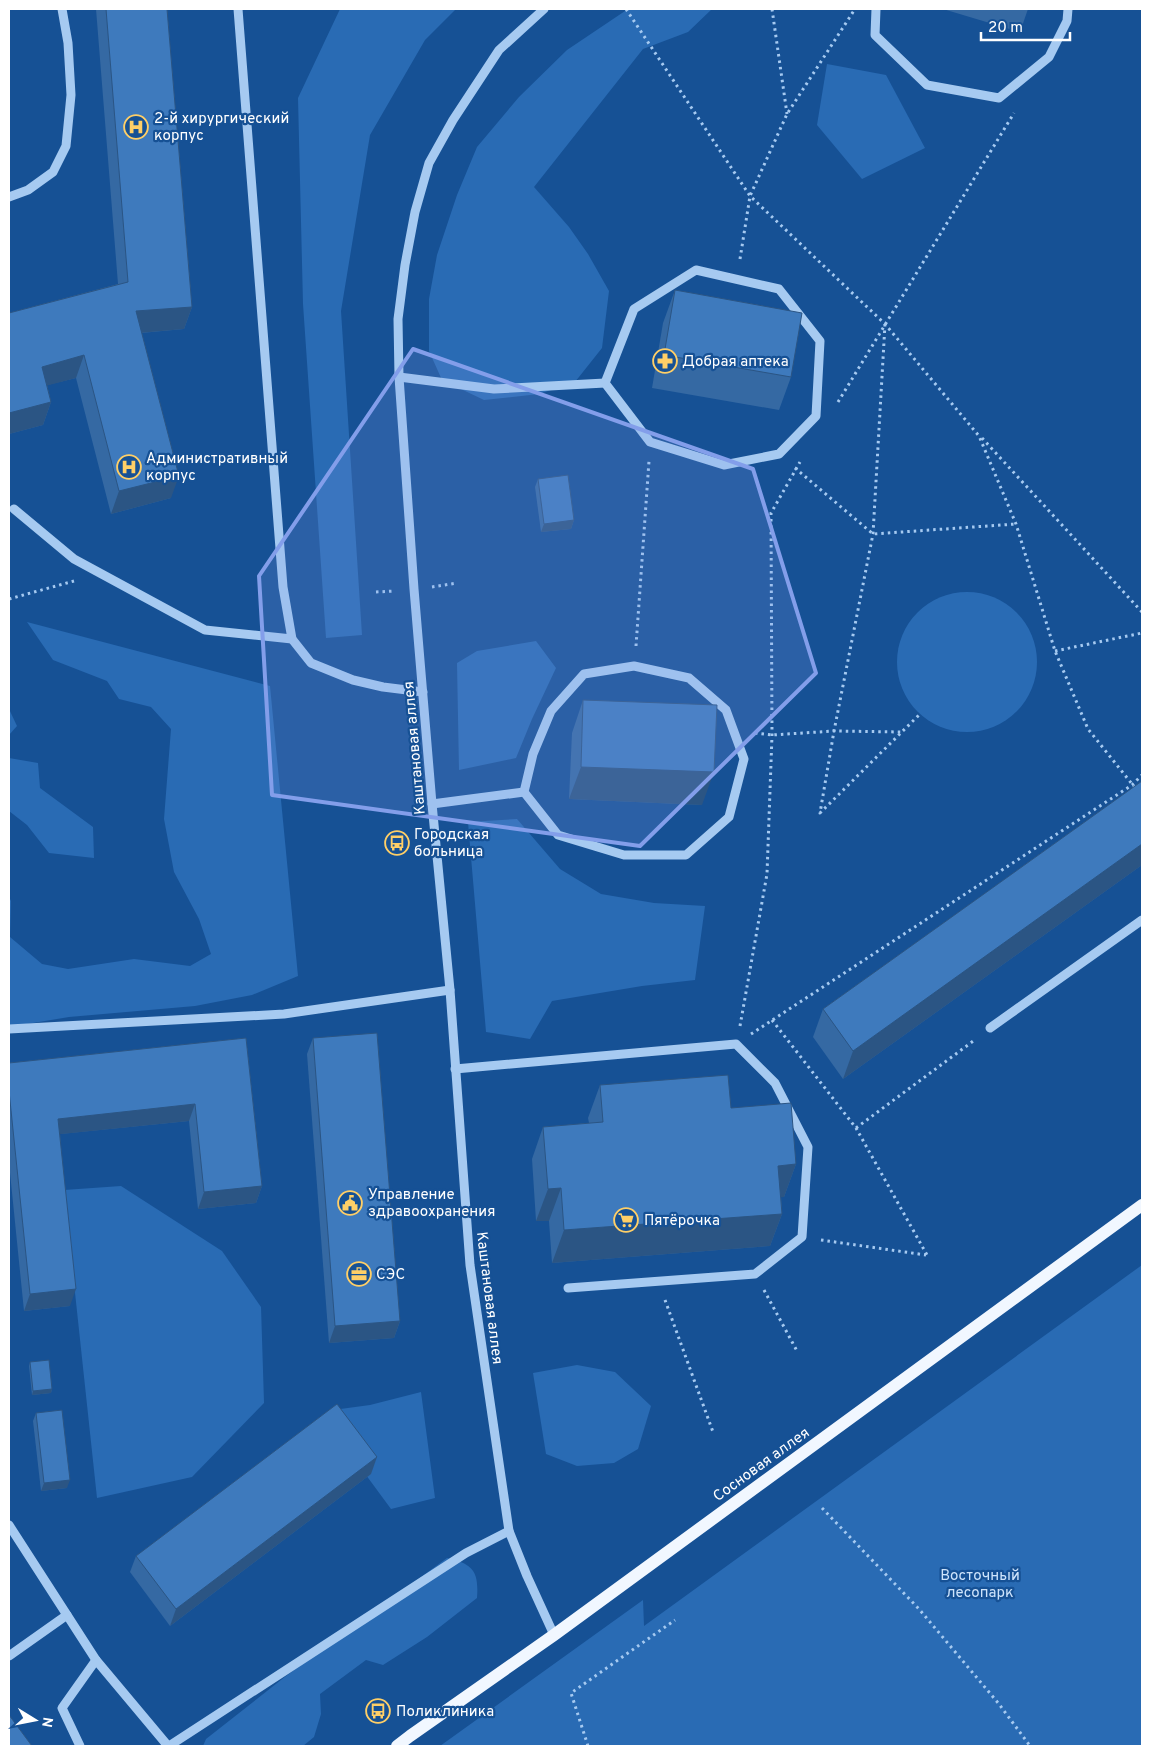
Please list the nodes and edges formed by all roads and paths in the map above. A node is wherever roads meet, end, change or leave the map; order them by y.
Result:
1 (62, 9) edge
2 (238, 9) edge
3 (544, 9) edge
4 (626, 9) edge
5 (772, 9) edge
6 (855, 9) edge
7 (876, 9) edge
8 (1068, 9) edge
9 (1018, 107) dead end
10 (786, 114) junction
11 (750, 196) junction
12 (9, 197) edge
13 (736, 279) junction
14 (885, 324) junction
15 (399, 377) junction
16 (605, 382) junction
17 (837, 402) dead end
18 (979, 436) junction
19 (650, 442) junction
20 (779, 454) junction
21 (802, 460) dead end
22 (796, 469) junction
23 (14, 509) dead end
24 (1016, 524) junction
25 (873, 534) junction
26 (101, 574) junction
27 (9, 599) edge
28 (1142, 612) edge
29 (1142, 633) edge
30 (292, 639) junction
31 (1055, 651) junction
32 (634, 666) junction
33 (423, 692) junction
34 (919, 715) dead end
35 (834, 731) junction
36 (734, 732) junction
37 (902, 732) junction
38 (772, 735) junction
39 (1142, 775) edge
40 (1132, 785) junction
41 (1137, 791) edge
42 (524, 792) junction
43 (432, 804) junction
44 (1142, 920) edge
45 (450, 990) junction
46 (772, 1020) junction
47 (990, 1028) joint
48 (9, 1029) edge
49 (736, 1044) junction
50 (455, 1069) junction
51 (856, 1128) junction
52 (1142, 1205) edge
53 (802, 1237) junction
54 (756, 1274) junction
55 (658, 1281) junction
56 (568, 1288) dead end
57 (797, 1350) dead end
58 (713, 1432) dead end
59 (822, 1508) dead end
60 (9, 1525) edge
61 (509, 1531) junction
62 (67, 1615) junction
63 (675, 1620) dead end
64 (554, 1635) junction
65 (9, 1656) edge
66 (96, 1660) junction
67 (80, 1746) edge
68 (168, 1746) edge
69 (397, 1746) edge
70 (588, 1746) edge
71 (1030, 1746) edge

1 - 12 street
2 - 30 street
3 - 15 street, Каштановая аллея
4 - 11 path
5 - 10 path
6 - 10 path
7 - 8 street
9 - 14 path
10 - 11 path
11 - 13 path
11 - 14 path
13 - 16 street
13 - 20 street
14 - 17 path
14 - 18 path
14 - 25 path
15 - 16 street
15 - 33 street, Каштановая аллея
16 - 19 street
18 - 24 path
18 - 28 path
19 - 20 street
19 - 32 path
20 - 22 path
21 - 22 path
22 - 25 path
22 - 38 path
23 - 26 street
24 - 25 path
24 - 31 path
25 - 35 path
26 - 27 path
26 - 30 street
29 - 31 path
30 - 33 street
31 - 40 path
32 - 36 street
32 - 42 street
33 - 43 street, Каштановая аллея
34 - 37 path
35 - 37 path
35 - 37 path
35 - 38 path
36 - 38 path
36 - 42 street
38 - 49 path
39 - 40 path
40 - 41 path
40 - 46 path
42 - 43 street
43 - 45 street, Каштановая аллея
44 - 47 street
45 - 48 street
45 - 50 street, Каштановая аллея
46 - 49 path
46 - 51 path
47 - 51 path
49 - 50 street
49 - 53 street
50 - 61 street, Каштановая аллея
51 - 53 path
52 - 64 main road, Сосновая аллея
53 - 54 street
54 - 55 street
54 - 57 path
55 - 56 street
55 - 58 path
59 - 71 path
60 - 62 street
61 - 64 street, Каштановая аллея
61 - 68 street
62 - 65 street
62 - 66 street
63 - 70 path
64 - 69 main road, Сосновая аллея
66 - 67 street
66 - 68 street

